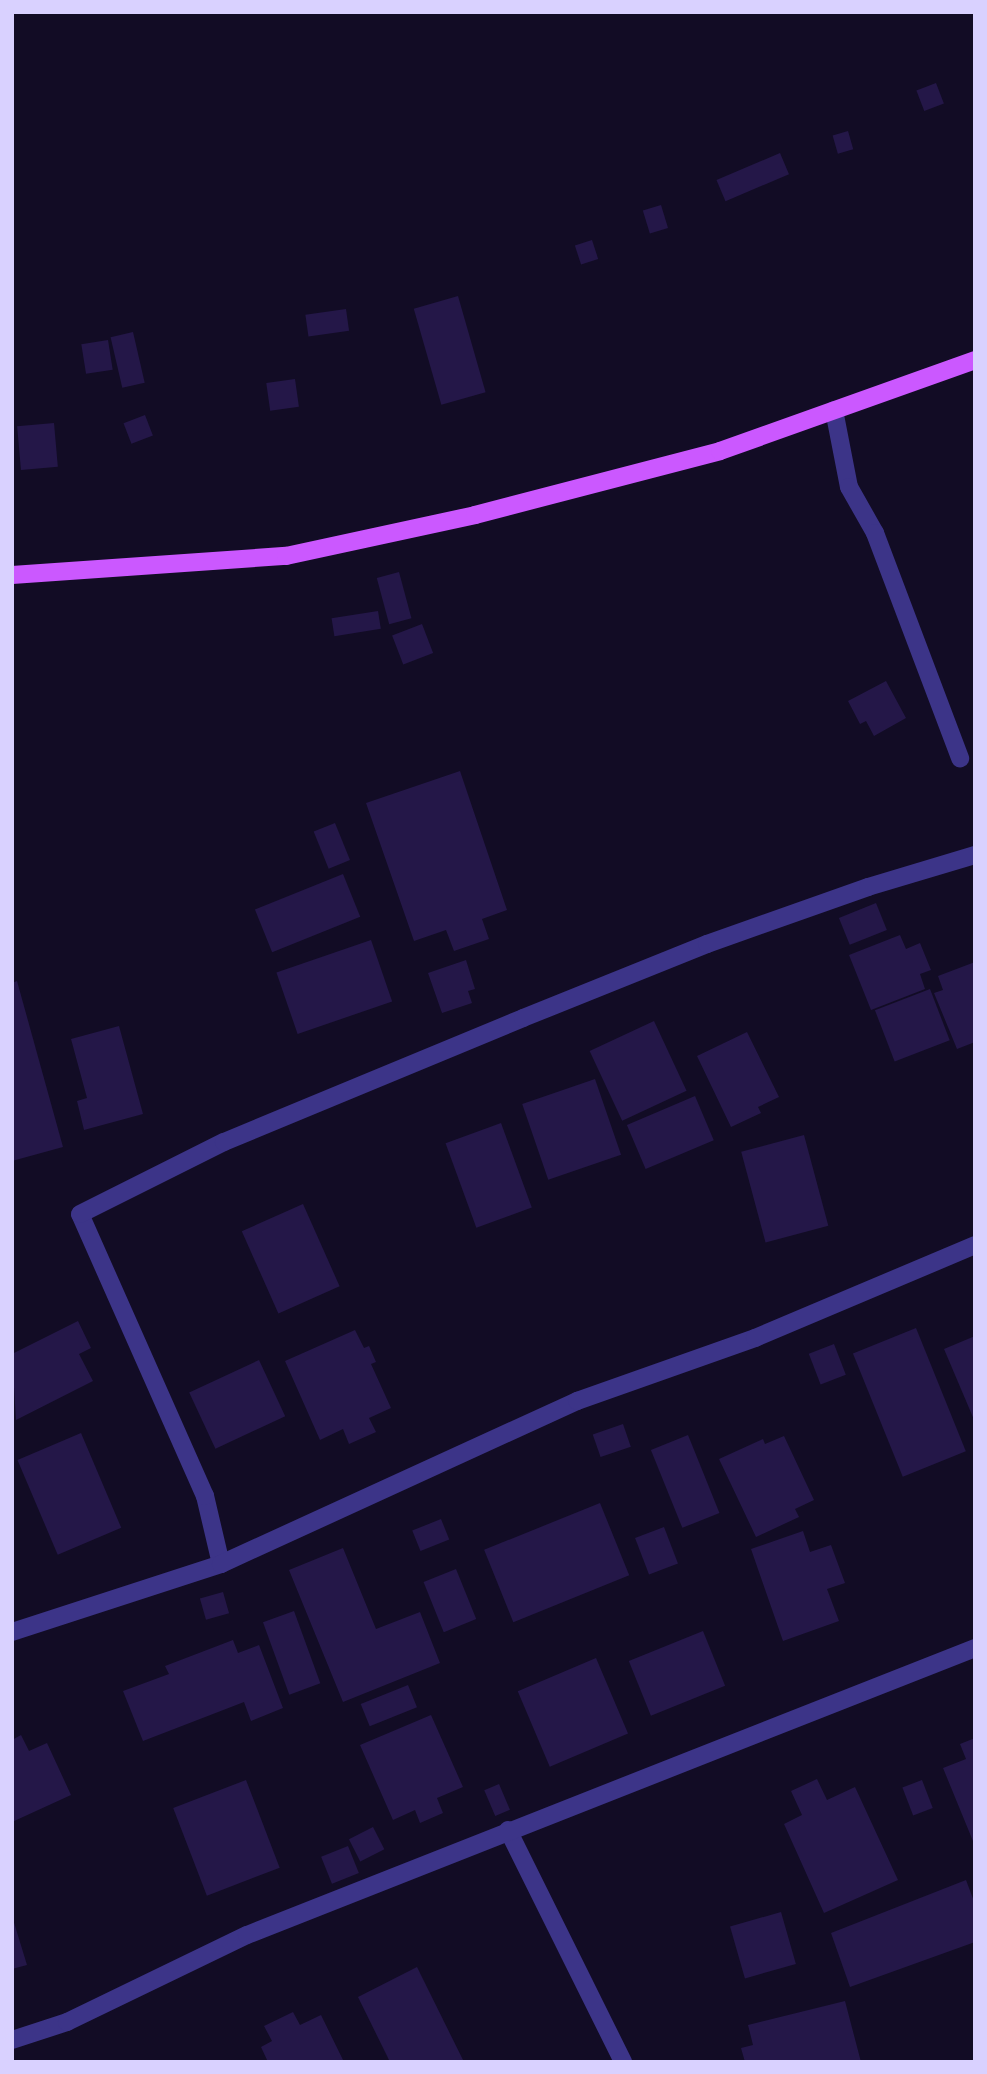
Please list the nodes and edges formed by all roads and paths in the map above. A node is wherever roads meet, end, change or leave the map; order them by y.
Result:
1 (975, 360) edge
2 (834, 410) junction
3 (12, 575) edge
4 (960, 758) dead end
5 (975, 855) edge
6 (975, 1245) edge
7 (221, 1564) junction
8 (12, 1632) edge
9 (975, 1648) edge
10 (508, 1830) junction
11 (12, 2040) edge
12 (624, 2062) edge

1 - 2 main road
2 - 3 main road
2 - 4 street
5 - 7 street
6 - 7 street
7 - 8 street
9 - 10 street
10 - 11 street
10 - 12 street

